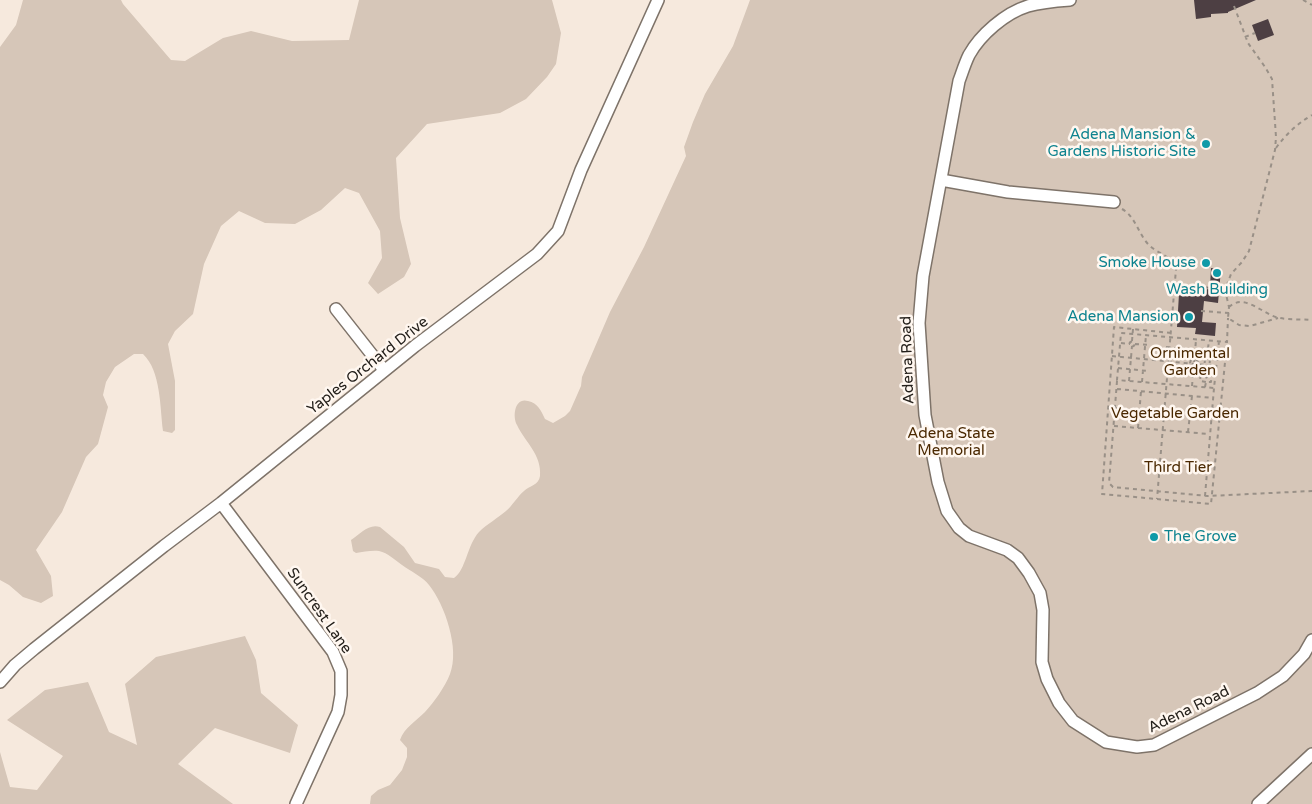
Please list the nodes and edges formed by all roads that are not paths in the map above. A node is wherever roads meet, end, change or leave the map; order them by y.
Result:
1 (658, 0) edge
2 (1070, 0) edge
3 (941, 180) junction
4 (1114, 202) road end
5 (336, 309) dead end
6 (384, 370) junction
7 (221, 503) junction
8 (1312, 640) edge
9 (0, 682) edge
10 (1312, 754) edge
11 (296, 804) edge
12 (1258, 804) edge

1 - 6 street, Yaples Orchard Drive
2 - 3 street, Adena Road
3 - 4 street
3 - 8 street, Adena Road
5 - 6 street
6 - 7 street, Yaples Orchard Drive
7 - 9 street, Yaples Orchard Drive
7 - 11 street, Suncrest Lane
10 - 12 street

